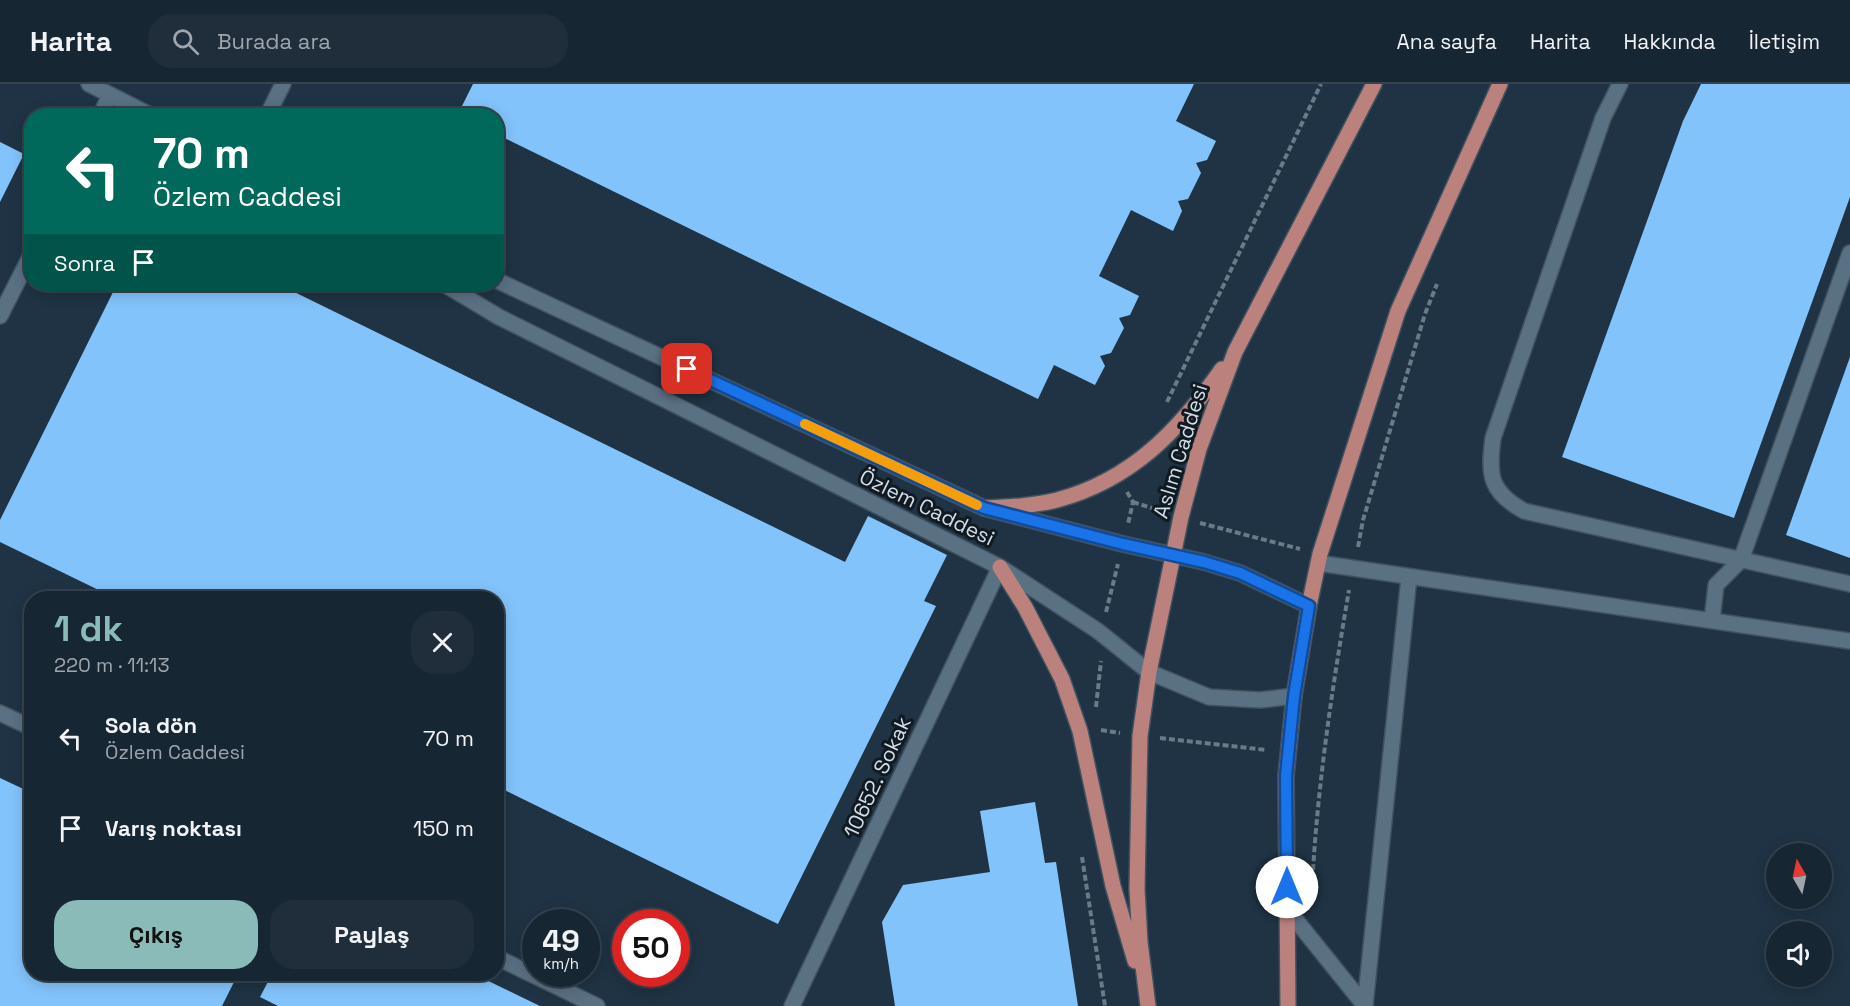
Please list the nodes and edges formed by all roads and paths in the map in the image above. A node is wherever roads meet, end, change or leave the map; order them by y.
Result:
1 (89, 84) edge
2 (283, 84) edge
3 (1374, 84) edge
4 (1500, 84) edge
5 (1620, 84) edge
6 (110, 95) junction
7 (104, 108) edge
8 (136, 108) edge
9 (271, 108) edge
10 (1850, 253) edge
11 (24, 269) edge
12 (1438, 281) dead end
13 (504, 284) edge
14 (456, 291) edge
15 (0, 316) edge
16 (1234, 352) junction
17 (1133, 502) dead end
18 (984, 508) junction
19 (1181, 517) junction
20 (1172, 554) junction
21 (1319, 559) junction
22 (1741, 561) junction
23 (1000, 567) junction
24 (1353, 569) junction
25 (1409, 577) junction
26 (1850, 584) edge
27 (1309, 606) junction
28 (1712, 620) junction
29 (1850, 640) edge
30 (1149, 672) junction
31 (1294, 696) junction
32 (0, 713) edge
33 (24, 724) edge
34 (1094, 729) dead end
35 (1140, 736) junction
36 (1288, 753) junction
37 (1311, 891) dead end
38 (1287, 909) junction
39 (504, 961) edge
40 (597, 1006) edge
41 (792, 1006) edge
42 (1148, 1006) edge
43 (1288, 1006) edge
44 (1365, 1006) edge

1 - 6 street
2 - 9 street
3 - 16 main road, Aslım Caddesi
4 - 21 main road
5 - 22 street
6 - 7 street
6 - 8 street
10 - 22 street
11 - 15 street
12 - 24 path
13 - 18 street, Özlem Caddesi
14 - 23 street, Özlem Caddesi
16 - 18 main road
16 - 19 main road, Aslım Caddesi
17 - 19 path
18 - 20 street, Özlem Caddesi
19 - 20 main road, Aslım Caddesi
19 - 21 path
20 - 27 street, Özlem Caddesi
20 - 30 main road, Aslım Caddesi
21 - 24 street
21 - 27 main road
22 - 26 street
22 - 28 street
23 - 30 street, Özlem Caddesi
23 - 41 street, 10652. Sokak
23 - 42 main road
24 - 25 street
24 - 37 path
25 - 28 street
25 - 44 street
27 - 31 main road
28 - 29 street
30 - 31 street, Özlem Caddesi
30 - 35 main road, Aslım Caddesi
31 - 36 main road
32 - 33 street
34 - 35 path
35 - 36 path
35 - 42 main road, Aslım Caddesi
36 - 38 main road
38 - 43 main road
38 - 44 street
39 - 40 street

